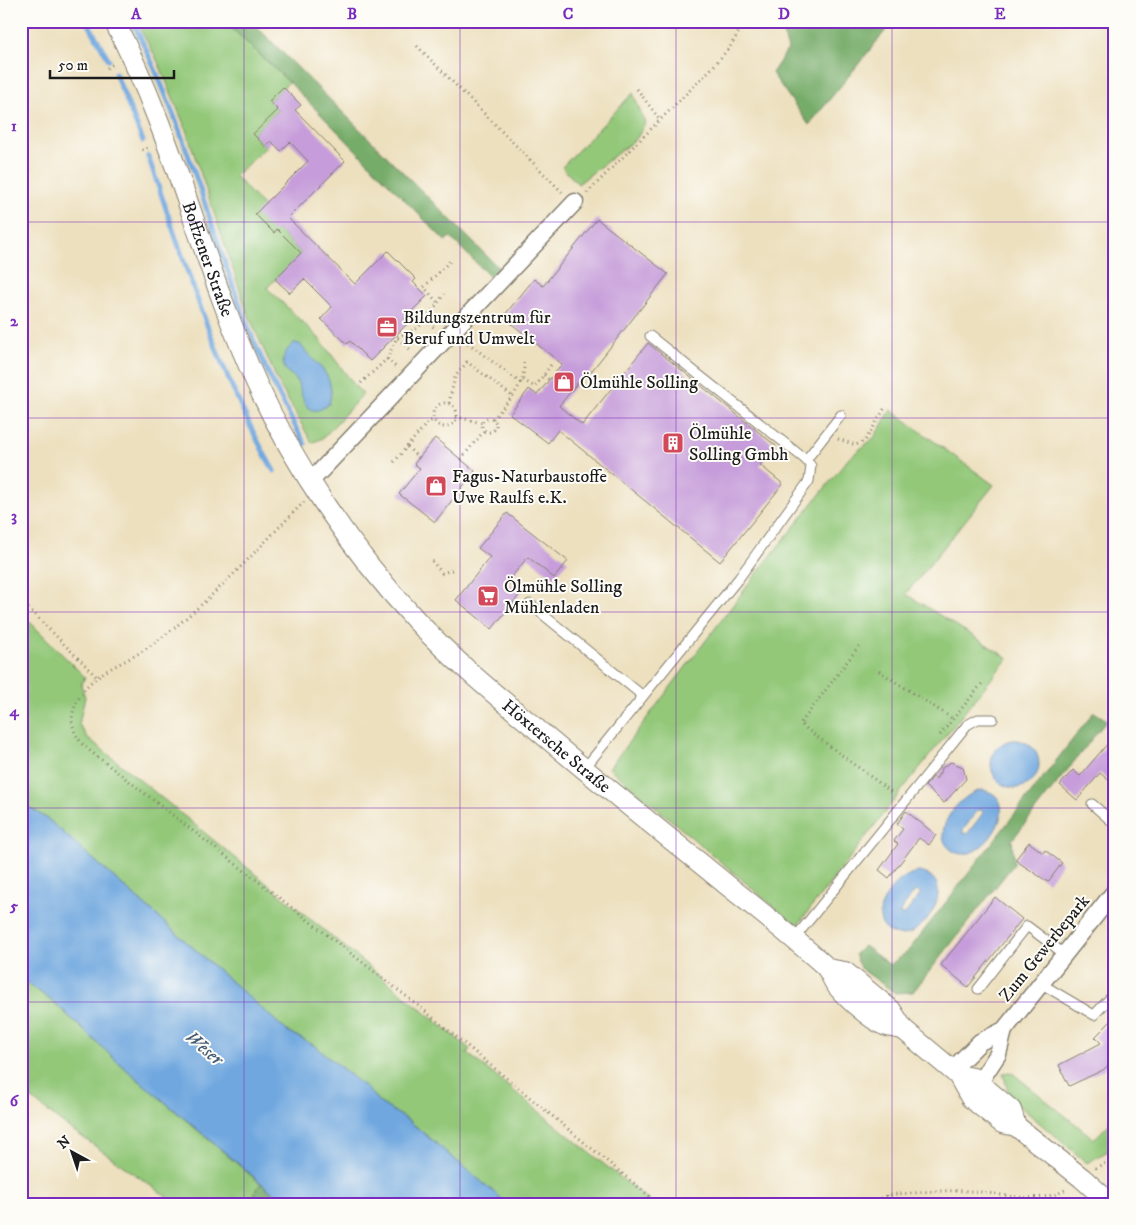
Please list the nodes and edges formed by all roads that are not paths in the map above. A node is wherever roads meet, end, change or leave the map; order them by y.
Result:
1 (114, 21) edge
2 (574, 203) road end
3 (650, 336) dead end
4 (841, 415) dead end
5 (806, 460) junction
6 (315, 486) junction
7 (530, 604) dead end
8 (643, 696) junction
9 (993, 719) dead end
10 (584, 769) junction
11 (1092, 804) dead end
12 (1115, 824) edge
13 (1115, 891) edge
14 (794, 939) junction
15 (1063, 953) junction
16 (1040, 983) junction
17 (978, 989) dead end
18 (1115, 994) edge
19 (1004, 1030) junction
20 (955, 1072) junction
21 (979, 1083) junction
22 (1016, 1126) junction
23 (1110, 1204) edge

1 - 6 street, Boffzener Straße
2 - 6 street
3 - 5 lane
4 - 5 lane
5 - 8 lane
6 - 10 street, Höxtersche Straße
7 - 8 lane
8 - 10 lane
9 - 14 lane
10 - 14 street, Höxtersche Straße
11 - 12 lane
13 - 15 street, Zum Gewerbepark
14 - 20 street, Höxtersche Straße
15 - 16 street, Zum Gewerbepark
15 - 17 lane
16 - 18 lane
16 - 19 street, Zum Gewerbepark
19 - 20 street, Zum Gewerbepark
19 - 21 street, Zum Gewerbepark
20 - 21 street
20 - 22 street
21 - 22 street
22 - 23 street

